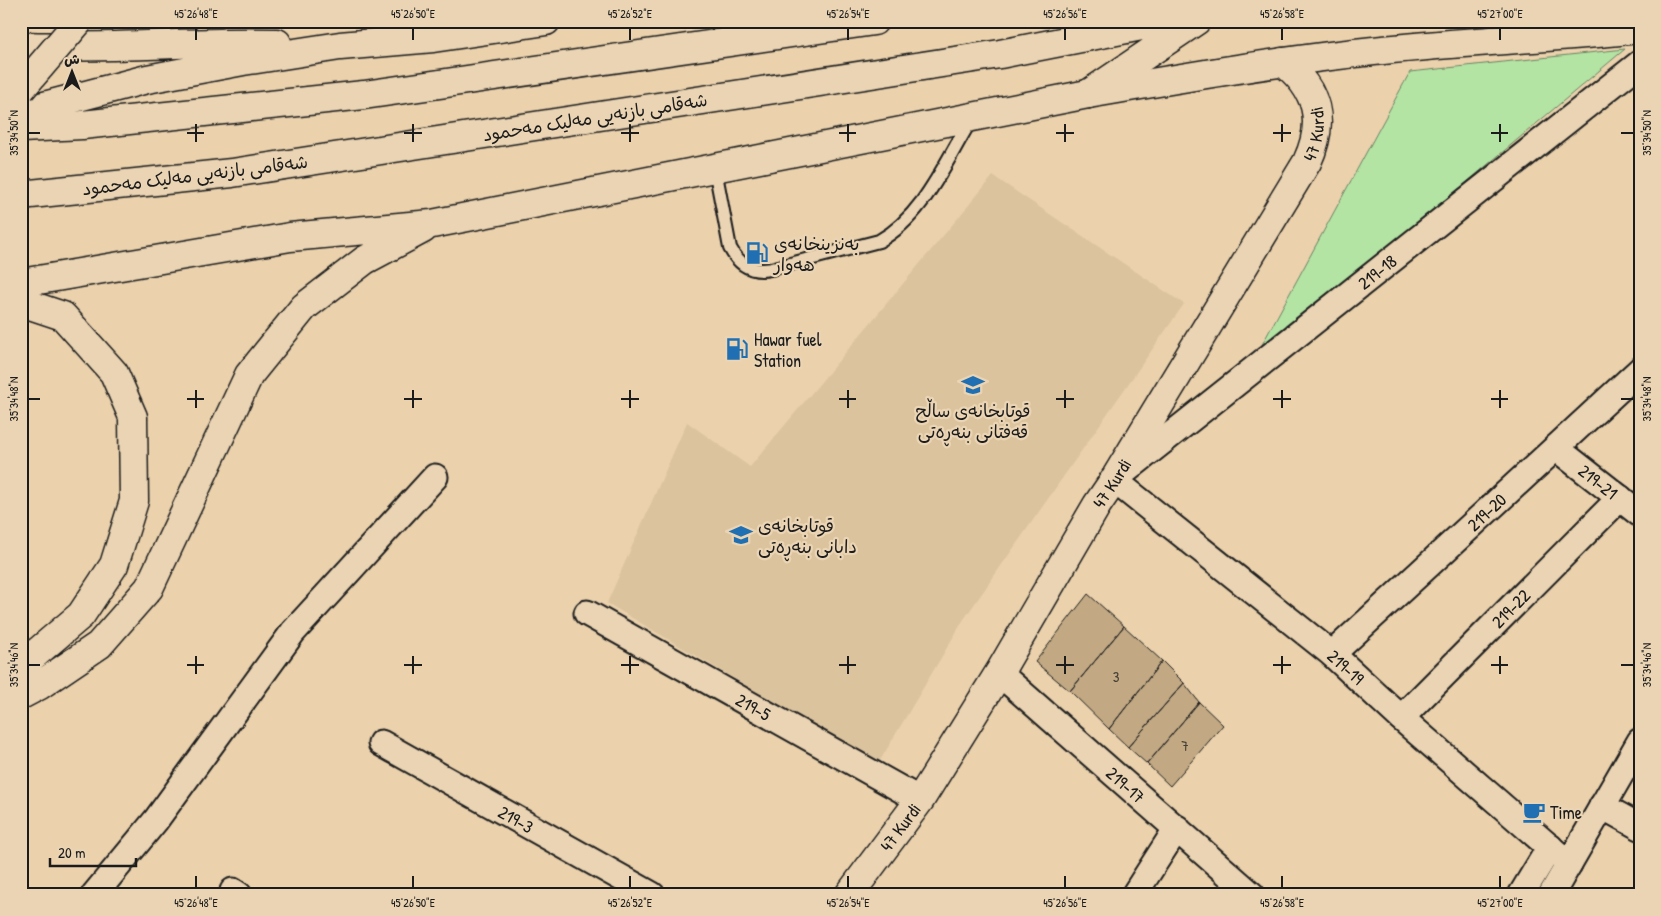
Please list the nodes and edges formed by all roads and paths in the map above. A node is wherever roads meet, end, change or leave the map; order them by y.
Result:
1 (79, 21) edge
2 (476, 21) edge
3 (546, 21) edge
4 (874, 21) edge
5 (1167, 21) edge
6 (1196, 21) edge
7 (1640, 29) edge
8 (433, 38) junction
9 (21, 46) edge
10 (340, 46) junction
11 (1283, 62) junction
12 (1640, 62) edge
13 (21, 89) edge
14 (1088, 94) junction
15 (21, 112) edge
16 (974, 115) junction
17 (21, 128) edge
18 (715, 169) junction
19 (21, 195) edge
20 (432, 224) junction
21 (21, 283) edge
22 (21, 302) edge
23 (1640, 370) edge
24 (1556, 448) junction
25 (435, 477) dead end
26 (1114, 480) junction
27 (1620, 498) junction
28 (1640, 514) edge
29 (587, 613) dead end
30 (1332, 654) junction
31 (21, 666) edge
32 (999, 673) junction
33 (21, 695) edge
34 (1401, 718) junction
35 (1640, 741) edge
36 (381, 743) dead end
37 (920, 800) junction
38 (1602, 806) junction
39 (1640, 827) edge
40 (1177, 828) junction
41 (1550, 847) junction
42 (1569, 864) junction
43 (94, 895) edge
44 (652, 895) edge
45 (849, 895) edge
46 (1134, 895) edge
47 (1252, 895) edge
48 (1521, 895) edge
49 (1551, 895) edge

1 - 13 main road, bridge
2 - 8 main road
3 - 8 main road
4 - 17 main road
5 - 19 main road, شەقامی بازنەیی مەلیک مەحمود
6 - 14 main road
7 - 11 main road
8 - 10 main road
9 - 10 main road
10 - 15 main road
11 - 14 main road
11 - 26 main road, 47 Kurdi
12 - 26 street, 219-18
14 - 16 main road
16 - 18 main road
16 - 18 lane
18 - 20 main road
20 - 21 main road
20 - 33 main road
22 - 31 main road
23 - 24 street, 219-20
24 - 27 street, 219-21
24 - 30 street, 219-20
25 - 43 street
26 - 30 street, 219-19
26 - 32 main road, 47 Kurdi
27 - 28 street, 219-21
27 - 34 street, 219-22
29 - 37 street, 219-5
30 - 34 street, 219-19
32 - 37 main road, 47 Kurdi
32 - 40 street, 219-17
34 - 41 street, 219-19
35 - 38 street
36 - 44 street, 219-3
37 - 45 main road, 47 Kurdi
38 - 39 street
38 - 42 street
40 - 46 street
40 - 47 street, 219-17
41 - 42 street, 219-19
41 - 48 street
42 - 49 street

